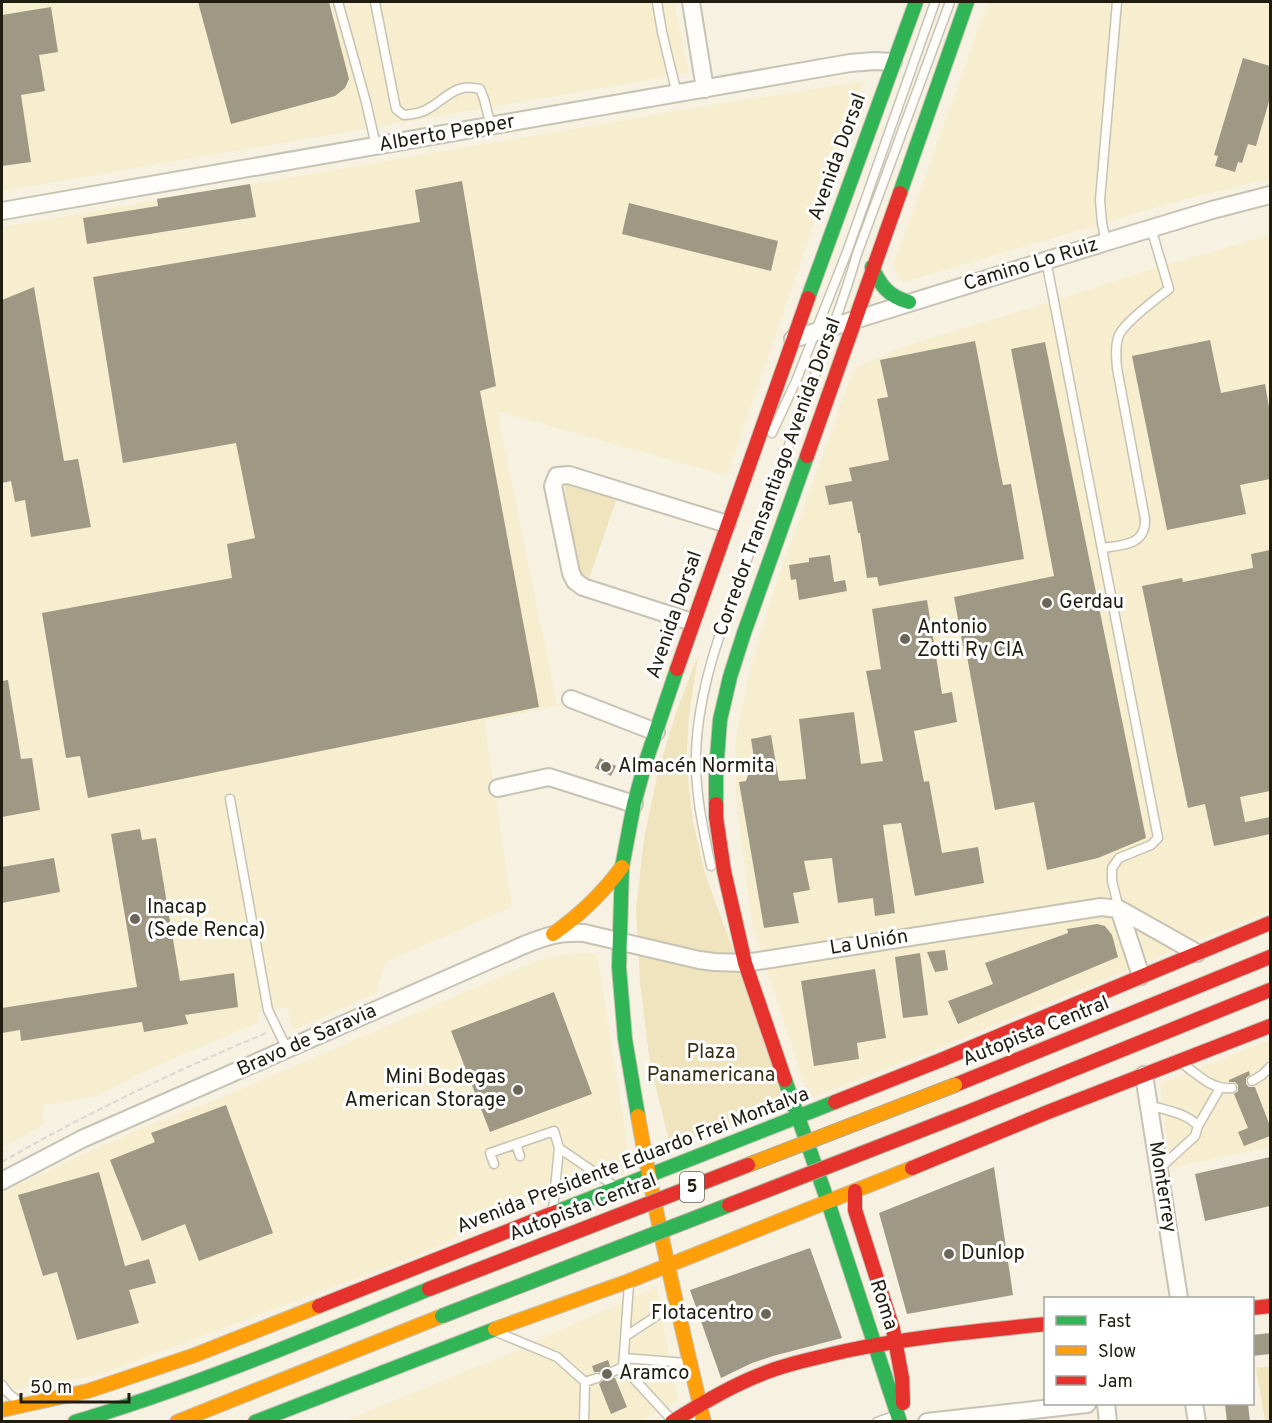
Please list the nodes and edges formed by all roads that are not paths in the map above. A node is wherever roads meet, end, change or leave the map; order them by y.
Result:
1 (338, 2) edge
2 (375, 2) edge
3 (657, 2) edge
4 (691, 2) edge
5 (916, 2) edge
6 (935, 2) edge
7 (950, 2) edge
8 (968, 2) edge
9 (1117, 2) edge
10 (893, 62) junction
11 (705, 89) junction
12 (676, 94) junction
13 (491, 126) junction
14 (376, 146) junction
15 (1270, 195) edge
16 (2, 211) edge
17 (1151, 228) junction
18 (1106, 242) junction
19 (1046, 260) junction
20 (872, 267) junction
21 (909, 302) junction
22 (854, 320) junction
23 (833, 326) junction
24 (816, 332) junction
25 (793, 339) junction
26 (727, 524) junction
27 (1101, 548) junction
28 (692, 622) junction
29 (571, 699) dead end
30 (656, 732) junction
31 (498, 788) dead end
32 (230, 799) dead end
33 (634, 804) junction
34 (622, 867) junction
35 (713, 873) dead end
36 (719, 893) dead end
37 (1119, 909) junction
38 (1270, 923) edge
39 (553, 934) junction
40 (619, 941) junction
41 (1197, 953) junction
42 (1270, 957) edge
43 (745, 963) junction
44 (1141, 976) junction
45 (1270, 990) edge
46 (1270, 1026) edge
47 (287, 1049) junction
48 (1179, 1061) junction
49 (1270, 1067) edge
50 (1144, 1075) junction
51 (1252, 1081) dead end
52 (1220, 1088) junction
53 (1232, 1088) dead end
54 (1148, 1105) junction
55 (798, 1117) junction
56 (1198, 1126) junction
57 (516, 1144) junction
58 (559, 1148) junction
59 (520, 1156) dead end
60 (494, 1164) dead end
61 (1159, 1169) junction
62 (648, 1175) junction
63 (2, 1181) edge
64 (616, 1188) junction
65 (855, 1191) junction
66 (828, 1202) junction
67 (553, 1213) junction
68 (522, 1225) junction
69 (667, 1266) junction
70 (629, 1281) junction
71 (1179, 1297) edge
72 (676, 1304) junction
73 (1270, 1306) edge
74 (554, 1307) junction
75 (1254, 1308) edge
76 (1044, 1324) edge
77 (493, 1330) junction
78 (626, 1336) junction
79 (897, 1341) junction
80 (875, 1345) junction
81 (624, 1363) junction
82 (690, 1363) junction
83 (612, 1372) dead end
84 (597, 1378) dead end
85 (585, 1382) junction
86 (2, 1385) edge
87 (24, 1405) junction
88 (700, 1405) junction
89 (1083, 1405) edge
90 (1106, 1405) edge
91 (1194, 1405) edge
92 (2, 1410) edge
93 (1048, 1415) edge
94 (899, 1419) edge
95 (672, 1421) edge
96 (75, 1422) edge
97 (177, 1422) edge
98 (255, 1422) edge
99 (585, 1422) edge
100 (704, 1422) edge
101 (877, 1422) edge
102 (927, 1422) edge
103 (1108, 1422) edge
104 (1197, 1422) edge

1 - 14 lane
2 - 13 lane
3 - 12 lane
4 - 11 street
5 - 10 main road, Avenida Dorsal
6 - 24 lane, Corredor Transantiago Avenida Dorsal
7 - 23 lane, Corredor Transantiago Avenida Dorsal
8 - 20 main road
9 - 18 lane
10 - 11 street, Alberto Pepper
10 - 25 main road, Avenida Dorsal
11 - 12 street, Alberto Pepper
12 - 13 street, Alberto Pepper
13 - 14 street, Alberto Pepper
14 - 16 street, Alberto Pepper
15 - 17 street, Camino Lo Ruiz
17 - 18 street, Camino Lo Ruiz
17 - 27 lane
18 - 19 street, Camino Lo Ruiz
19 - 21 street, Camino Lo Ruiz
19 - 27 lane
20 - 21 main road
20 - 22 main road
21 - 22 street, Camino Lo Ruiz
22 - 23 street, Camino Lo Ruiz
22 - 43 main road
23 - 24 street, Camino Lo Ruiz
23 - 35 lane, Corredor Transantiago Avenida Dorsal
24 - 25 street, Camino Lo Ruiz
24 - 26 lane, Corredor Transantiago Avenida Dorsal
25 - 26 main road, Avenida Dorsal
26 - 28 main road, Avenida Dorsal
26 - 28 street
27 - 37 lane
28 - 30 main road, Avenida Dorsal
29 - 30 street
30 - 33 main road, Avenida Dorsal
31 - 33 street
32 - 47 lane
33 - 34 main road, Avenida Dorsal
34 - 39 main road
34 - 40 main road, Avenida Dorsal
36 - 43 lane
37 - 41 street, La Unión
37 - 43 street, La Unión
37 - 44 street
38 - 41 main road, Avenida Presidente Eduardo Frei Montalva
39 - 40 street, Bravo de Saravia
39 - 47 street, Bravo de Saravia
40 - 43 street, La Unión
40 - 62 main road, Avenida Dorsal
41 - 44 main road, Avenida Presidente Eduardo Frei Montalva
42 - 96 main road, Autopista Central / 5, bridge
43 - 55 main road
44 - 55 main road, Avenida Presidente Eduardo Frei Montalva
45 - 97 main road, 5, bridge
46 - 48 main road
47 - 63 street, Bravo de Saravia
48 - 50 main road
48 - 52 lane
49 - 51 lane
50 - 54 street, Monterrey
50 - 65 main road
52 - 53 lane
52 - 56 lane
54 - 56 lane
54 - 61 street, Monterrey
55 - 62 main road, Avenida Presidente Eduardo Frei Montalva
55 - 66 main road
56 - 61 lane
57 - 58 lane
57 - 59 lane
57 - 60 lane
58 - 64 lane
58 - 67 lane
61 - 71 street, Monterrey
62 - 64 main road, Avenida Presidente Eduardo Frei Montalva
62 - 69 main road, Avenida Dorsal
64 - 67 main road, Avenida Presidente Eduardo Frei Montalva
65 - 66 main road
65 - 79 main road
66 - 69 main road
66 - 80 main road, Roma
67 - 68 main road, Avenida Presidente Eduardo Frei Montalva
68 - 74 main road
68 - 87 main road, Avenida Presidente Eduardo Frei Montalva
69 - 70 main road
69 - 72 main road, Avenida Dorsal
70 - 74 main road
70 - 78 lane
72 - 78 lane
72 - 82 main road, Avenida Dorsal
73 - 75 main road
74 - 77 main road
76 - 79 main road
77 - 85 lane
77 - 98 main road
78 - 81 lane
79 - 80 main road
79 - 94 main road
80 - 88 main road
80 - 94 main road, Roma
81 - 82 lane
81 - 83 lane
81 - 95 lane
82 - 88 main road, Avenida Dorsal
84 - 85 lane
85 - 99 lane
86 - 87 lane
87 - 92 main road, Avenida Presidente Eduardo Frei Montalva
88 - 95 main road
88 - 100 main road, Avenida Dorsal
89 - 93 street
90 - 103 street
91 - 104 street
93 - 102 street
94 - 101 lane

